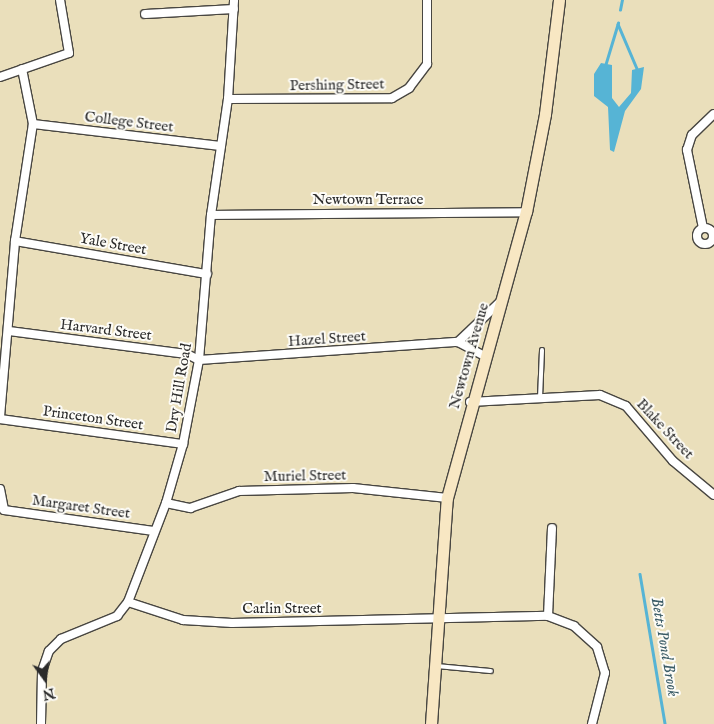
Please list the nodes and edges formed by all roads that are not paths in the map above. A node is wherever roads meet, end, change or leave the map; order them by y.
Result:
1 (60, 0) edge
2 (234, 0) edge
3 (428, 0) edge
4 (558, 0) edge
5 (234, 9) junction
6 (145, 14) dead end
7 (22, 69) junction
8 (0, 77) edge
9 (228, 99) junction
10 (714, 114) edge
11 (33, 124) junction
12 (221, 146) junction
13 (526, 212) junction
14 (211, 215) junction
15 (703, 228) dead end
16 (15, 242) junction
17 (207, 274) junction
18 (499, 303) junction
19 (8, 331) junction
20 (458, 342) junction
21 (542, 350) dead end
22 (484, 356) junction
23 (199, 360) junction
24 (540, 400) junction
25 (470, 402) junction
26 (0, 418) edge
27 (183, 444) junction
28 (0, 489) edge
29 (714, 495) edge
30 (447, 498) junction
31 (166, 503) junction
32 (552, 528) dead end
33 (154, 531) junction
34 (128, 602) junction
35 (548, 616) junction
36 (440, 622) junction
37 (436, 666) junction
38 (491, 671) dead end
39 (41, 724) edge
40 (431, 724) edge
41 (592, 724) edge

1 - 7 street
2 - 5 street, Dry Hill Road
3 - 9 street, Pershing Street
4 - 13 main road, Newtown Avenue
5 - 6 street
5 - 9 street, Dry Hill Road
7 - 8 street
7 - 11 street
9 - 12 street, Dry Hill Road
10 - 15 street
11 - 12 street, College Street
11 - 16 street
12 - 14 street, Dry Hill Road
13 - 14 street, Newtown Terrace
13 - 18 main road, Newtown Avenue
14 - 17 street, Dry Hill Road
16 - 17 street, Yale Street
16 - 19 street
17 - 23 street, Dry Hill Road
18 - 20 street
18 - 22 main road, Newtown Avenue
19 - 23 street, Harvard Street
19 - 26 street
20 - 22 street
20 - 23 street, Hazel Street
21 - 24 lane
22 - 25 main road, Newtown Avenue
23 - 27 street, Dry Hill Road
24 - 25 street, Blake Street
24 - 29 street, Blake Street
25 - 30 main road, Newtown Avenue
26 - 27 street, Princeton Street
27 - 31 street, Dry Hill Road
28 - 33 street, Margaret Street
30 - 31 street, Muriel Street
30 - 36 main road, Newtown Avenue
31 - 33 street, Dry Hill Road
32 - 35 street
33 - 34 street, Dry Hill Road
34 - 36 street, Carlin Street
34 - 39 street, Dry Hill Road
35 - 36 street, Carlin Street
35 - 41 street
36 - 37 main road, Newtown Avenue
37 - 38 lane
37 - 40 main road, Newtown Avenue

